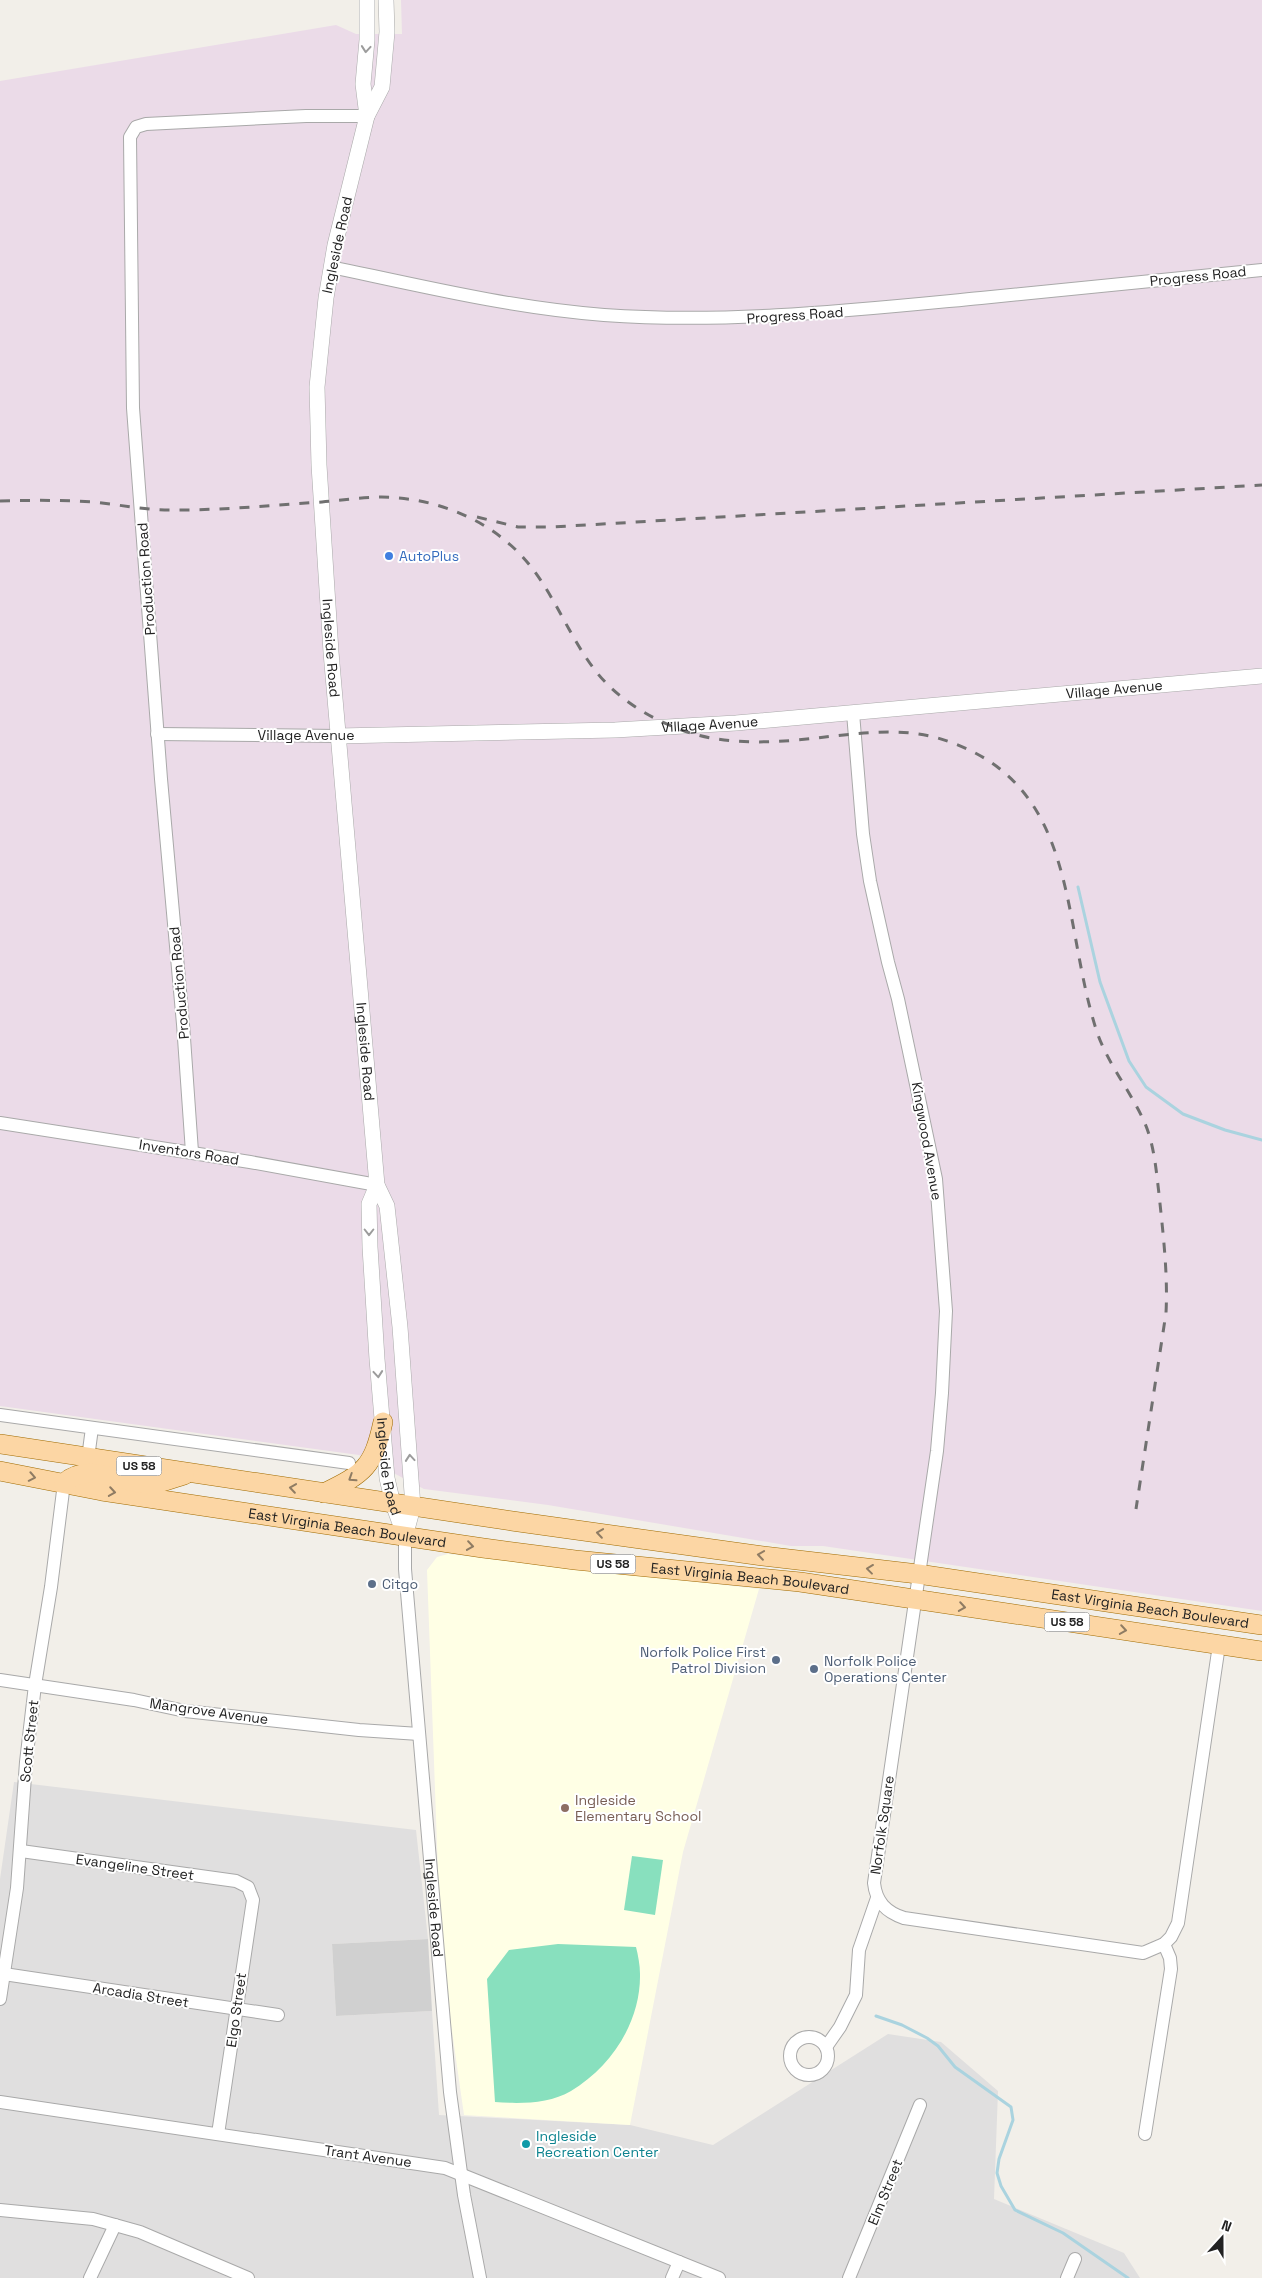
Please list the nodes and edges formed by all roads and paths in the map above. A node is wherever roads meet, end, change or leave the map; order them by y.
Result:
1 (367, 0) edge
2 (386, 0) edge
3 (367, 116) junction
4 (331, 267) junction
5 (1262, 270) edge
6 (1262, 676) edge
7 (853, 713) junction
8 (157, 734) junction
9 (338, 736) junction
10 (0, 1123) edge
11 (192, 1152) junction
12 (377, 1185) junction
13 (0, 1415) edge
14 (383, 1422) junction
15 (92, 1428) junction
16 (0, 1444) edge
17 (39, 1451) junction
18 (88, 1458) junction
19 (349, 1463) dead end
20 (0, 1471) edge
21 (190, 1473) junction
22 (64, 1483) junction
23 (324, 1493) junction
24 (393, 1504) junction
25 (414, 1506) junction
26 (405, 1537) junction
27 (918, 1574) junction
28 (914, 1600) junction
29 (1262, 1625) edge
30 (1219, 1645) junction
31 (1262, 1651) edge
32 (0, 1680) edge
33 (35, 1685) junction
34 (419, 1734) junction
35 (20, 1851) junction
36 (248, 1887) joint
37 (877, 1898) junction
38 (1164, 1944) junction
39 (4, 1974) junction
40 (0, 1999) edge
41 (237, 2010) junction
42 (278, 2015) dead end
43 (826, 2047) dead end
44 (0, 2102) edge
45 (920, 2105) dead end
46 (218, 2134) junction
47 (1145, 2134) dead end
48 (460, 2173) junction
49 (0, 2210) edge
50 (115, 2225) junction
51 (1075, 2259) dead end
52 (679, 2262) junction
53 (90, 2278) edge
54 (248, 2278) edge
55 (480, 2278) edge
56 (672, 2278) edge
57 (718, 2278) edge
58 (849, 2278) edge
59 (1067, 2278) edge

1 -> 3 street, Ingleside Road
2 - 3 street, Ingleside Road
3 - 4 street, Ingleside Road
3 - 8 street, Production Road
4 - 5 street, Progress Road
4 - 9 street, Ingleside Road
6 - 7 street, Village Avenue
7 - 9 street, Village Avenue
7 - 27 street, Kingwood Avenue
8 - 9 street, Village Avenue
8 - 11 street, Production Road
9 - 12 street, Ingleside Road
10 - 11 street, Inventors Road
11 - 12 street, Inventors Road
12 -> 14 street, Ingleside Road
25 -> 12 street, Ingleside Road
13 - 15 street
14 -> 23 main road
14 - 24 street, Ingleside Road
15 - 18 street
15 - 19 street
16 - 17 main road, East Virginia Beach Boulevard / US 58
17 - 18 main road, East Virginia Beach Boulevard / US 58
17 - 22 main road
18 - 21 main road, East Virginia Beach Boulevard / US 58
20 -> 22 main road, East Virginia Beach Boulevard / US 58
21 - 22 main road
23 -> 21 main road, East Virginia Beach Boulevard / US 58
22 -> 26 main road, East Virginia Beach Boulevard / US 58
22 - 33 street, Scott Street
23 - 24 main road, East Virginia Beach Boulevard / US 58
24 - 25 main road, East Virginia Beach Boulevard / US 58
24 - 26 street, Ingleside Road
25 - 26 street, Ingleside Road
27 -> 25 main road, East Virginia Beach Boulevard / US 58
26 -> 28 main road, East Virginia Beach Boulevard / US 58
26 - 34 street, Ingleside Road
27 - 28 street, Norfolk Square
27 - 29 main road, East Virginia Beach Boulevard / US 58
28 -> 30 main road, East Virginia Beach Boulevard / US 58
28 - 37 street, Norfolk Square
30 - 31 main road, East Virginia Beach Boulevard / US 58
30 - 38 street
32 - 33 street, Mangrove Avenue
33 - 34 street, Mangrove Avenue
33 - 35 street, Scott Street
34 - 48 street, Ingleside Road
35 - 36 street, Evangeline Street
35 - 39 street, Scott Street
36 - 41 street, Elgo Street
37 - 38 street
37 - 43 street
38 - 47 street
39 - 40 street, Scott Street
39 - 41 street, Arcadia Street
41 - 42 street, Arcadia Street
41 - 46 street, Elgo Street
44 - 46 street, Trant Avenue
45 - 58 street, Elm Street
46 - 48 street, Trant Avenue
48 - 52 street, Trant Avenue
48 - 55 street, Ingleside Road
49 - 50 street
50 - 53 street
50 - 54 street
51 - 59 street
52 - 56 street
52 - 57 street, Trant Avenue

